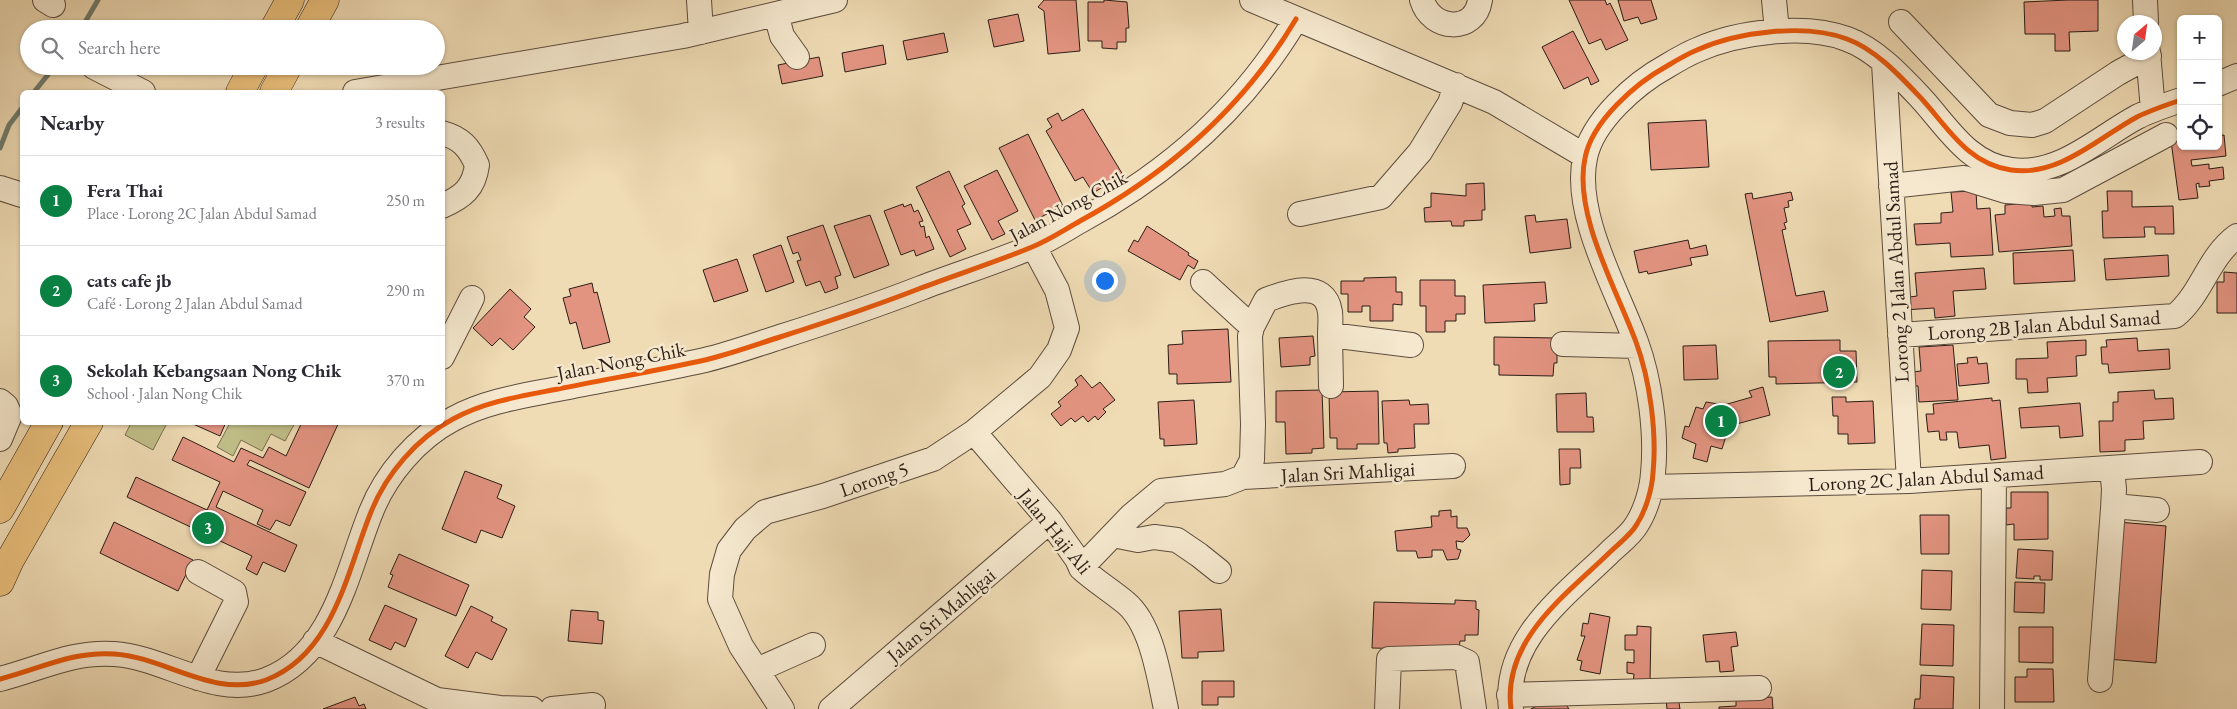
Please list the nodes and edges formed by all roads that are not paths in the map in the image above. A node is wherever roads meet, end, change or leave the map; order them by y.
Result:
1 (290, 0) edge
2 (325, 0) edge
3 (698, 0) edge
4 (835, 0) edge
5 (1252, 0) edge
6 (1422, 0) edge
7 (1480, 0) edge
8 (1774, 0) edge
9 (2145, 0) edge
10 (776, 14) junction
11 (2146, 15) edge
12 (279, 20) edge
13 (314, 20) edge
14 (1296, 20) junction
15 (1902, 22) dead end
16 (1777, 31) junction
17 (701, 32) junction
18 (797, 57) dead end
19 (2139, 60) edge
20 (2149, 60) edge
21 (1884, 63) junction
22 (110, 75) edge
23 (249, 75) edge
24 (283, 75) edge
25 (287, 75) edge
26 (2237, 76) edge
27 (2222, 82) edge
28 (1456, 86) junction
29 (417, 87) edge
30 (139, 90) edge
31 (241, 90) edge
32 (275, 90) edge
33 (289, 90) edge
34 (380, 90) edge
35 (2177, 101) edge
36 (2153, 110) junction
37 (445, 134) edge
38 (2166, 134) dead end
39 (1585, 156) junction
40 (1891, 186) junction
41 (445, 205) edge
42 (1300, 214) dead end
43 (2237, 236) edge
44 (1034, 246) junction
45 (1203, 282) dead end
46 (472, 298) dead end
47 (1252, 326) junction
48 (1330, 335) junction
49 (1900, 335) junction
50 (1563, 344) dead end
51 (1411, 345) dead end
52 (1638, 346) junction
53 (445, 352) edge
54 (1330, 386) dead end
55 (0, 401) edge
56 (445, 423) edge
57 (46, 425) edge
58 (87, 425) edge
59 (439, 425) edge
60 (424, 431) edge
61 (974, 432) junction
62 (0, 438) edge
63 (2200, 462) dead end
64 (1453, 466) dead end
65 (2112, 468) junction
66 (1994, 476) junction
67 (1243, 477) junction
68 (10, 482) edge
69 (1909, 482) junction
70 (1651, 487) junction
71 (0, 509) edge
72 (2113, 509) junction
73 (2157, 510) dead end
74 (1050, 521) junction
75 (1113, 535) junction
76 (1080, 568) junction
77 (1219, 571) dead end
78 (198, 572) dead end
79 (0, 582) edge
80 (315, 641) junction
81 (813, 646) dead end
82 (756, 670) junction
83 (198, 678) junction
84 (0, 679) edge
85 (2100, 680) dead end
86 (1759, 688) dead end
87 (1510, 702) edge
88 (437, 704) edge
89 (593, 705) dead end
90 (532, 709) edge
91 (552, 709) edge
92 (782, 709) edge
93 (831, 709) edge
94 (1166, 709) edge
95 (1387, 709) edge
96 (1474, 709) edge
97 (1992, 709) edge

1 - 12 main road
2 - 13 main road
3 - 17 street
4 - 10 street
5 - 14 street
6 - 7 street
8 - 16 street
9 - 11 street
10 - 17 street
10 - 18 street
14 - 28 street
14 - 44 street, Jalan Nong Chik
15 - 19 street
16 - 21 street
16 - 39 street
17 - 29 street
20 - 36 street
21 - 36 street
21 - 40 street, Lorong 2 Jalan Abdul Samad
22 - 30 street
23 - 31 main road
24 - 32 main road
25 - 33 street
26 - 27 street
28 - 39 street
28 - 42 street
29 - 34 street
35 - 36 street
37 - 41 street
38 - 40 street
39 - 52 street
40 - 49 street, Lorong 2 Jalan Abdul Samad
43 - 49 street, Lorong 2B Jalan Abdul Samad
44 - 56 street, Jalan Nong Chik
44 - 61 street, Lorong 5
45 - 47 street
46 - 53 street
47 - 48 street, Jalan Sri Mahligai
47 - 67 street, Jalan Sri Mahligai
48 - 51 street
48 - 54 street
49 - 69 street, Lorong 2 Jalan Abdul Samad
50 - 52 street
52 - 70 street
55 - 62 street
57 - 68 main road
58 - 79 main road
59 - 60 street, Jalan Nong Chik
60 - 80 street, Jalan Nong Chik
61 - 74 street, Jalan Haji Ali
61 - 82 street, Lorong 5
63 - 65 street, Lorong 2C Jalan Abdul Samad
64 - 67 street, Jalan Sri Mahligai
65 - 66 street, Lorong 2C Jalan Abdul Samad
65 - 72 street
66 - 69 street, Lorong 2C Jalan Abdul Samad
66 - 97 street
67 - 75 street, Jalan Sri Mahligai
68 - 71 main road
69 - 70 street, Lorong 2C Jalan Abdul Samad
70 - 87 street
72 - 73 street
72 - 85 street
74 - 76 street, Jalan Haji Ali
74 - 93 street, Jalan Sri Mahligai
75 - 76 street, Jalan Sri Mahligai
75 - 77 street
76 - 94 street, Jalan Haji Ali
78 - 83 street
80 - 83 street, Jalan Nong Chik
80 - 88 street
81 - 82 street
82 - 92 street, Lorong 5
83 - 84 street, Jalan Nong Chik
86 - 87 street
88 - 90 street
89 - 91 street
95 - 96 street

